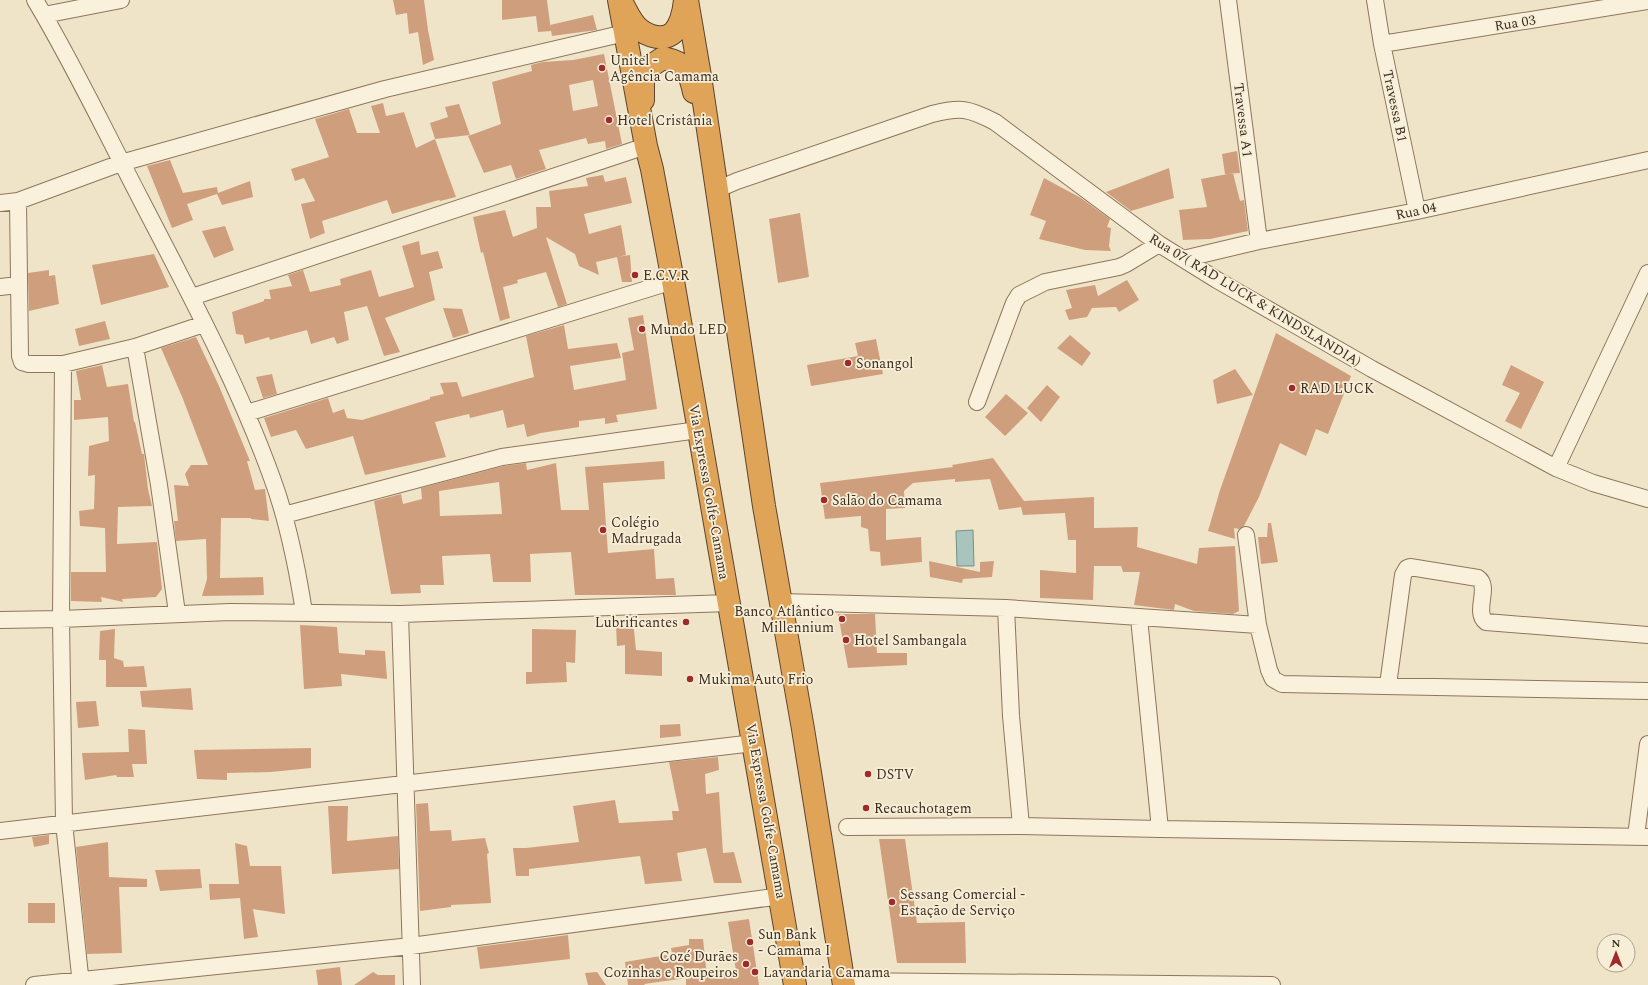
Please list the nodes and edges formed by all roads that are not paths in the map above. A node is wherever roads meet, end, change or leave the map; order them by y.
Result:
1 (35, 0) edge
2 (121, 0) edge
3 (620, 0) edge
4 (686, 0) edge
5 (1228, 0) edge
6 (1375, 0) edge
7 (1648, 1) edge
8 (44, 15) junction
9 (625, 34) junction
10 (1382, 44) junction
11 (646, 146) junction
12 (1648, 160) edge
13 (121, 163) junction
14 (712, 163) junction
15 (652, 169) junction
16 (716, 190) junction
17 (18, 201) junction
18 (0, 203) edge
19 (1417, 211) junction
20 (1258, 241) junction
21 (1159, 244) junction
22 (1183, 259) junction
23 (1648, 273) edge
24 (673, 281) junction
25 (18, 285) junction
26 (0, 287) edge
27 (192, 297) junction
28 (204, 324) junction
29 (135, 347) junction
30 (63, 364) junction
31 (977, 402) dead end
32 (246, 413) junction
33 (698, 430) junction
34 (1556, 468) junction
35 (1648, 500) edge
36 (284, 515) junction
37 (1246, 535) dead end
38 (781, 602) junction
39 (729, 603) junction
40 (1006, 608) junction
41 (304, 612) junction
42 (176, 614) junction
43 (400, 614) junction
44 (1139, 618) junction
45 (61, 619) junction
46 (0, 620) edge
47 (1258, 625) junction
48 (1648, 635) edge
49 (1388, 685) junction
50 (1648, 692) edge
51 (754, 743) junction
52 (1648, 744) edge
53 (405, 783) junction
54 (64, 823) junction
55 (1021, 826) junction
56 (847, 827) dead end
57 (1160, 829) junction
58 (0, 831) edge
59 (1642, 836) edge
60 (781, 896) junction
61 (411, 946) junction
62 (81, 982) edge
63 (844, 983) edge
64 (1064, 984) edge
65 (1163, 984) edge
66 (34, 985) edge
67 (412, 985) edge
68 (795, 985) edge
69 (1260, 985) edge
70 (1272, 985) edge

1 - 8 street
2 - 8 street
3 - 4 highway
3 - 9 highway, Via Expressa Golfe-Camama
4 - 14 highway
5 - 20 street, Travessa A1
6 - 10 street, Travessa B1
7 - 10 street, Rua 03
8 - 13 street
9 - 11 highway, Via Expressa Golfe-Camama
9 - 13 street
10 - 19 street, Travessa B1
11 - 15 highway, Via Expressa Golfe-Camama
11 - 27 street
12 - 19 street, Rua 04
13 - 17 street
13 - 27 street
14 - 15 highway
14 - 16 highway
15 - 24 highway, Via Expressa Golfe-Camama
16 - 21 street, Rua 07( RAD LUCK & KINDSLANDIA)
16 - 38 highway
17 - 18 street
17 - 25 street
19 - 20 street, Rua 04
20 - 22 street, Rua 04
21 - 22 street, Rua 07( RAD LUCK & KINDSLANDIA)
21 - 31 street
22 - 34 street, Rua 07( RAD LUCK & KINDSLANDIA)
23 - 34 street
24 - 32 street
24 - 33 highway, Via Expressa Golfe-Camama
25 - 26 street
25 - 30 street
27 - 28 street
28 - 29 street
28 - 32 street
29 - 30 street
29 - 42 street
30 - 45 street
32 - 36 street
33 - 36 street
33 - 39 highway, Via Expressa Golfe-Camama
34 - 35 street, Rua 07( RAD LUCK & KINDSLANDIA)
36 - 41 street
37 - 47 street
38 - 40 street
38 - 63 highway
39 - 43 street
39 - 51 highway, Via Expressa Golfe-Camama
40 - 44 street
40 - 55 street
41 - 42 street
41 - 43 street
42 - 45 street
43 - 53 street
44 - 47 street
44 - 57 street
45 - 46 street
45 - 54 street
47 - 49 street
48 - 49 street
49 - 50 street
51 - 53 street
51 - 60 highway, Via Expressa Golfe-Camama
52 - 59 street
53 - 54 street
53 - 61 street
54 - 58 street
54 - 62 street
55 - 56 street
55 - 57 street
57 - 59 street
60 - 61 street
60 - 68 highway, Via Expressa Golfe-Camama
61 - 62 street
61 - 67 street
62 - 66 street
63 - 64 street
64 - 65 street
65 - 69 street
69 - 70 street

